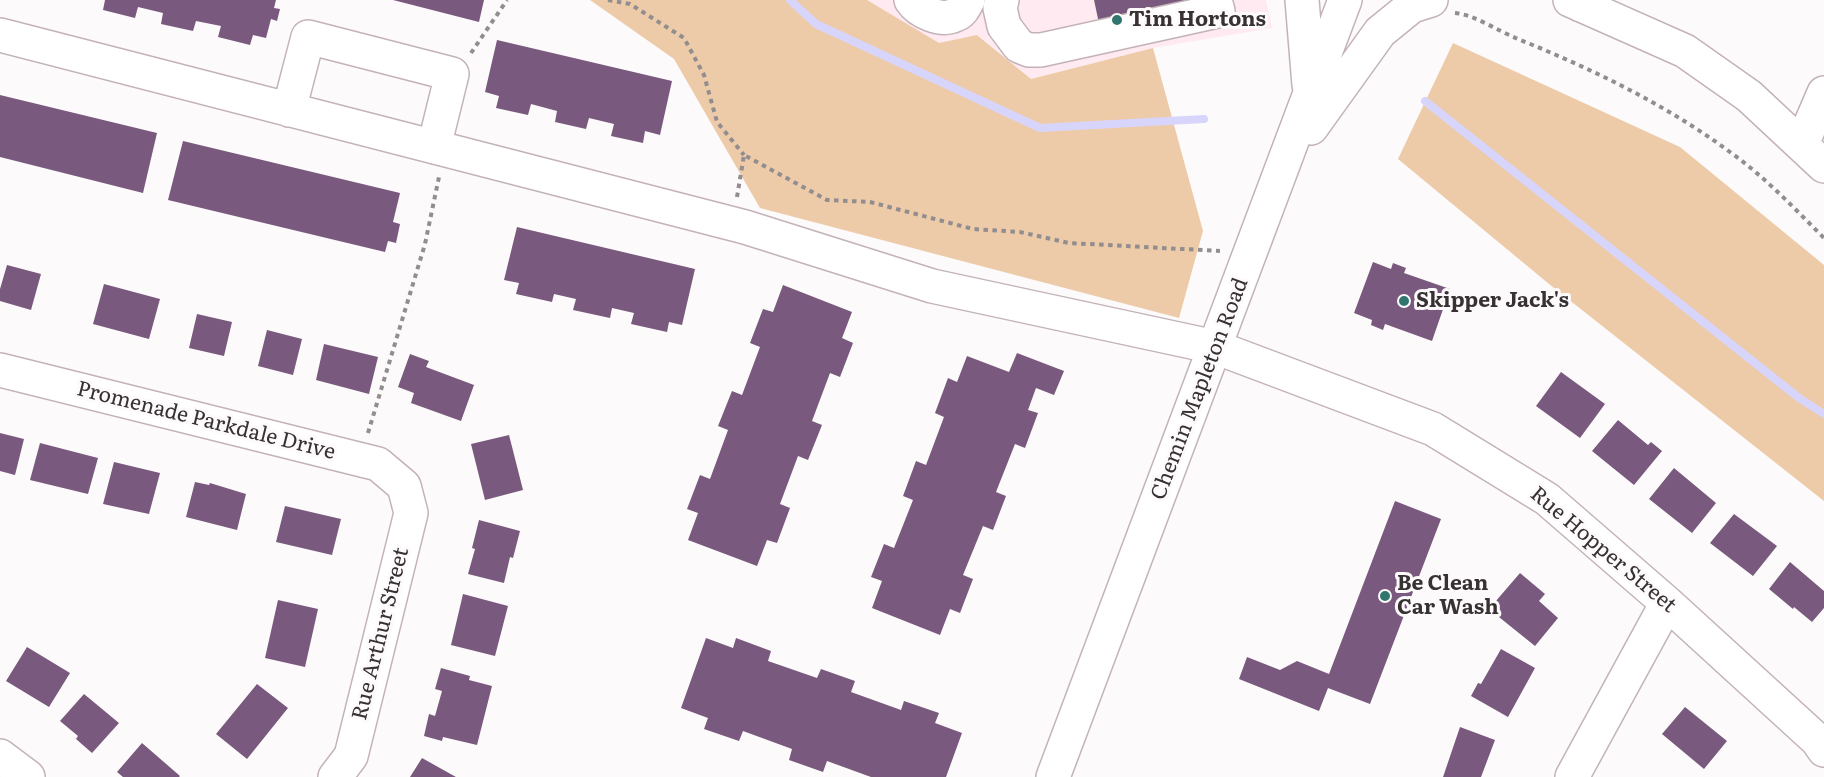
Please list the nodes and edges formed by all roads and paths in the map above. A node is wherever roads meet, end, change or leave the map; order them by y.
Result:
1 (507, 0) edge
2 (608, 0) edge
3 (910, 0) edge
4 (968, 0) edge
5 (1002, 0) edge
6 (1302, 0) edge
7 (1345, 0) edge
8 (1575, 2) edge
9 (1217, 6) edge
10 (1438, 6) edge
11 (0, 35) edge
12 (452, 74) junction
13 (1824, 93) edge
14 (1310, 96) junction
15 (289, 110) junction
16 (440, 149) junction
17 (744, 154) junction
18 (1813, 155) edge
19 (1282, 169) junction
20 (733, 224) junction
21 (1824, 238) edge
22 (1251, 253) junction
23 (1215, 347) junction
24 (0, 370) edge
25 (360, 459) junction
26 (404, 486) joint
27 (1667, 603) junction
28 (1824, 750) edge
29 (0, 756) edge
30 (28, 777) edge
31 (335, 777) edge
32 (1053, 777) edge
33 (1572, 777) edge

1 - 12 path
2 - 17 path
3 - 4 street
5 - 9 street
6 - 14 street
7 - 14 street, Chemin Mapleton Road
8 - 18 street
10 - 19 street
10 - 21 path
11 - 15 street, Rue Hopper Street
12 - 15 street
12 - 16 street
13 - 18 street
14 - 19 street, Chemin Mapleton Road
15 - 16 street, Rue Hopper Street
16 - 20 street, Rue Hopper Street
16 - 25 path
17 - 20 path
17 - 22 path
19 - 22 street, Chemin Mapleton Road
20 - 23 street, Rue Hopper Street
22 - 23 street, Chemin Mapleton Road
23 - 27 street, Rue Hopper Street
23 - 32 street, Chemin Mapleton Road
24 - 25 street, Promenade Parkdale Drive
25 - 26 street, Promenade Parkdale Drive
26 - 31 street, Rue Arthur Street
27 - 28 street, Rue Hopper Street
27 - 33 street
29 - 30 street

